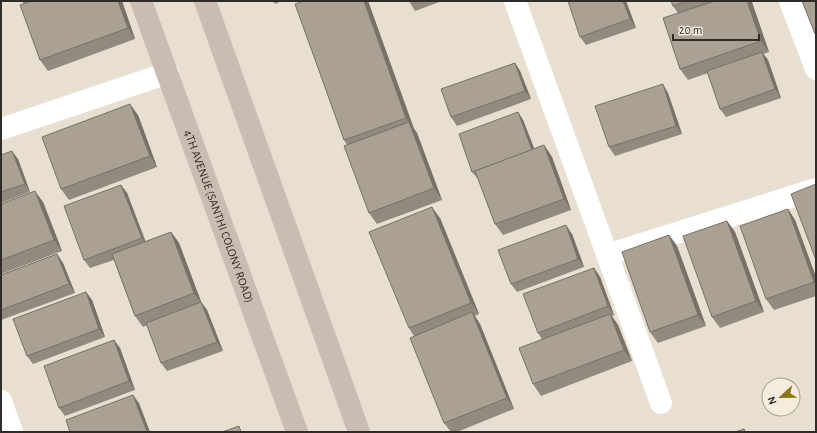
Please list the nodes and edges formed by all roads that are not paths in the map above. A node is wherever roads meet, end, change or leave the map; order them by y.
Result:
1 (141, 1) edge
2 (205, 1) edge
3 (515, 1) edge
4 (790, 1) edge
5 (816, 69) edge
6 (168, 73) junction
7 (1, 129) edge
8 (816, 189) edge
9 (608, 255) junction
10 (1, 401) edge
11 (661, 403) dead end
12 (12, 432) edge
13 (297, 432) edge
14 (359, 432) edge

1 - 6 street, 4TH AVENUE (SANTHI COLONY ROAD)
2 - 14 street
3 - 9 street
4 - 5 street
6 - 7 street
6 - 13 street, 4TH AVENUE (SANTHI COLONY ROAD)
8 - 9 street
9 - 11 street
10 - 12 street

